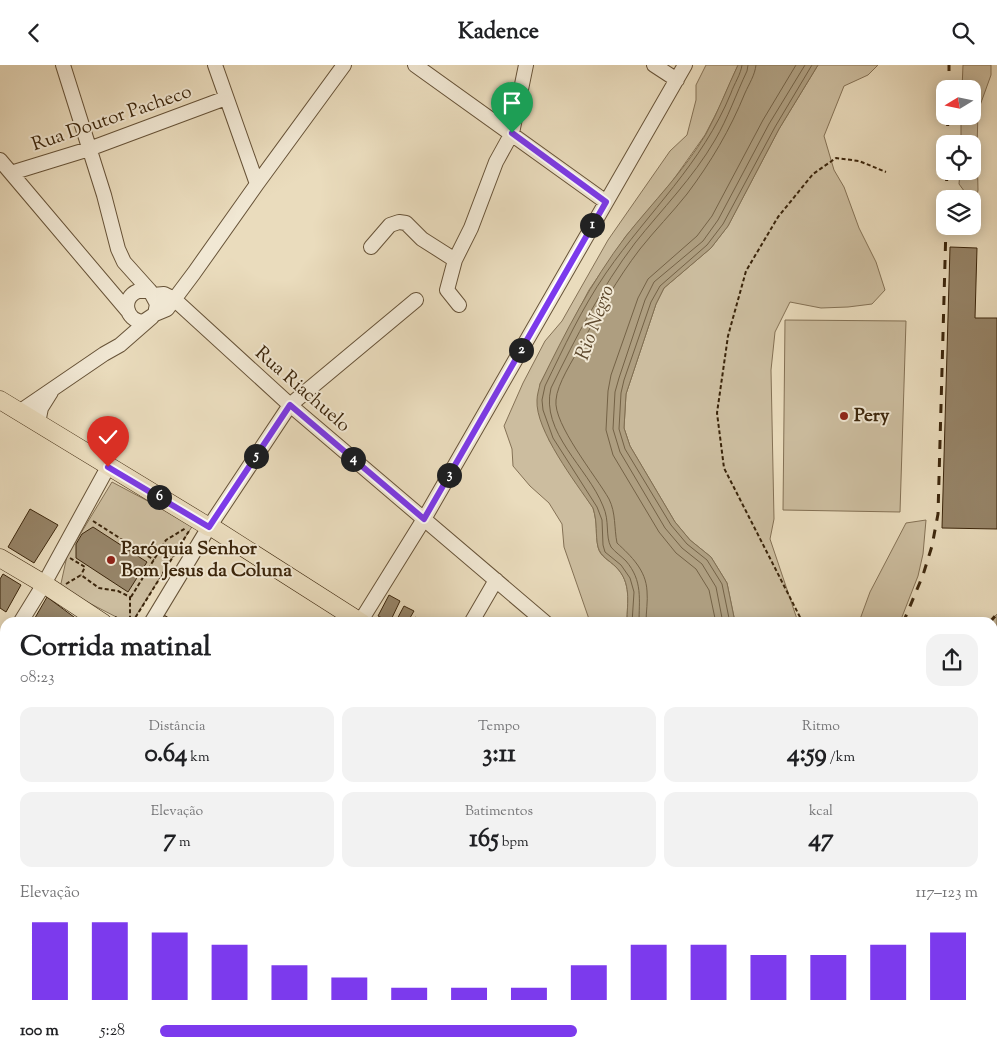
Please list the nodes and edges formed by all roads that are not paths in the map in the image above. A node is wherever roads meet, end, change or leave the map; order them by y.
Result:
1 (62, 65) edge
2 (216, 65) edge
3 (344, 65) edge
4 (415, 65) edge
5 (526, 65) edge
6 (654, 65) edge
7 (685, 65) edge
8 (676, 80) junction
9 (226, 98) junction
10 (512, 133) junction
11 (89, 149) junction
12 (0, 160) edge
13 (11, 173) junction
14 (257, 184) junction
15 (606, 202) junction
16 (371, 247) dead end
17 (455, 260) junction
18 (160, 295) junction
19 (416, 300) dead end
20 (459, 305) dead end
21 (129, 313) junction
22 (154, 315) junction
23 (104, 354) junction
24 (54, 388) junction
25 (0, 400) edge
26 (290, 405) junction
27 (19, 412) junction
28 (38, 423) junction
29 (108, 467) junction
30 (424, 519) junction
31 (209, 527) junction
32 (0, 558) edge
33 (496, 580) junction
34 (52, 586) junction
35 (25, 617) edge
36 (95, 617) edge
37 (155, 617) edge
38 (353, 617) edge
39 (364, 617) edge
40 (474, 617) edge
41 (530, 617) edge

1 - 11 street, Rua Riachuelo
2 - 9 street
3 - 14 street
4 - 10 street
5 - 10 street
6 - 8 street
7 - 8 street
8 - 15 street
9 - 11 street, Rua Doutor Pacheco
9 - 14 street
10 - 15 street
10 - 17 street
11 - 13 street, Rua Doutor Pacheco
11 - 18 street, Rua Riachuelo
12 - 13 street
13 - 21 street
14 - 18 street
15 - 30 street
16 - 17 street
17 - 20 street
18 - 21 street
18 - 22 street
18 - 26 street, Rua Riachuelo
19 - 26 street
21 - 22 street
21 - 23 street
22 - 23 street
23 - 24 street
24 - 27 street
24 - 28 street
25 - 27 main road
26 - 30 street, Rua Riachuelo
26 - 31 street
27 - 28 main road
28 - 29 main road
29 - 31 main road
29 - 34 street
30 - 33 street, Rua Riachuelo
30 - 39 street
31 - 37 street
31 - 38 main road
32 - 34 main road
33 - 40 street
33 - 41 street, Rua Riachuelo
34 - 35 street
34 - 36 main road

